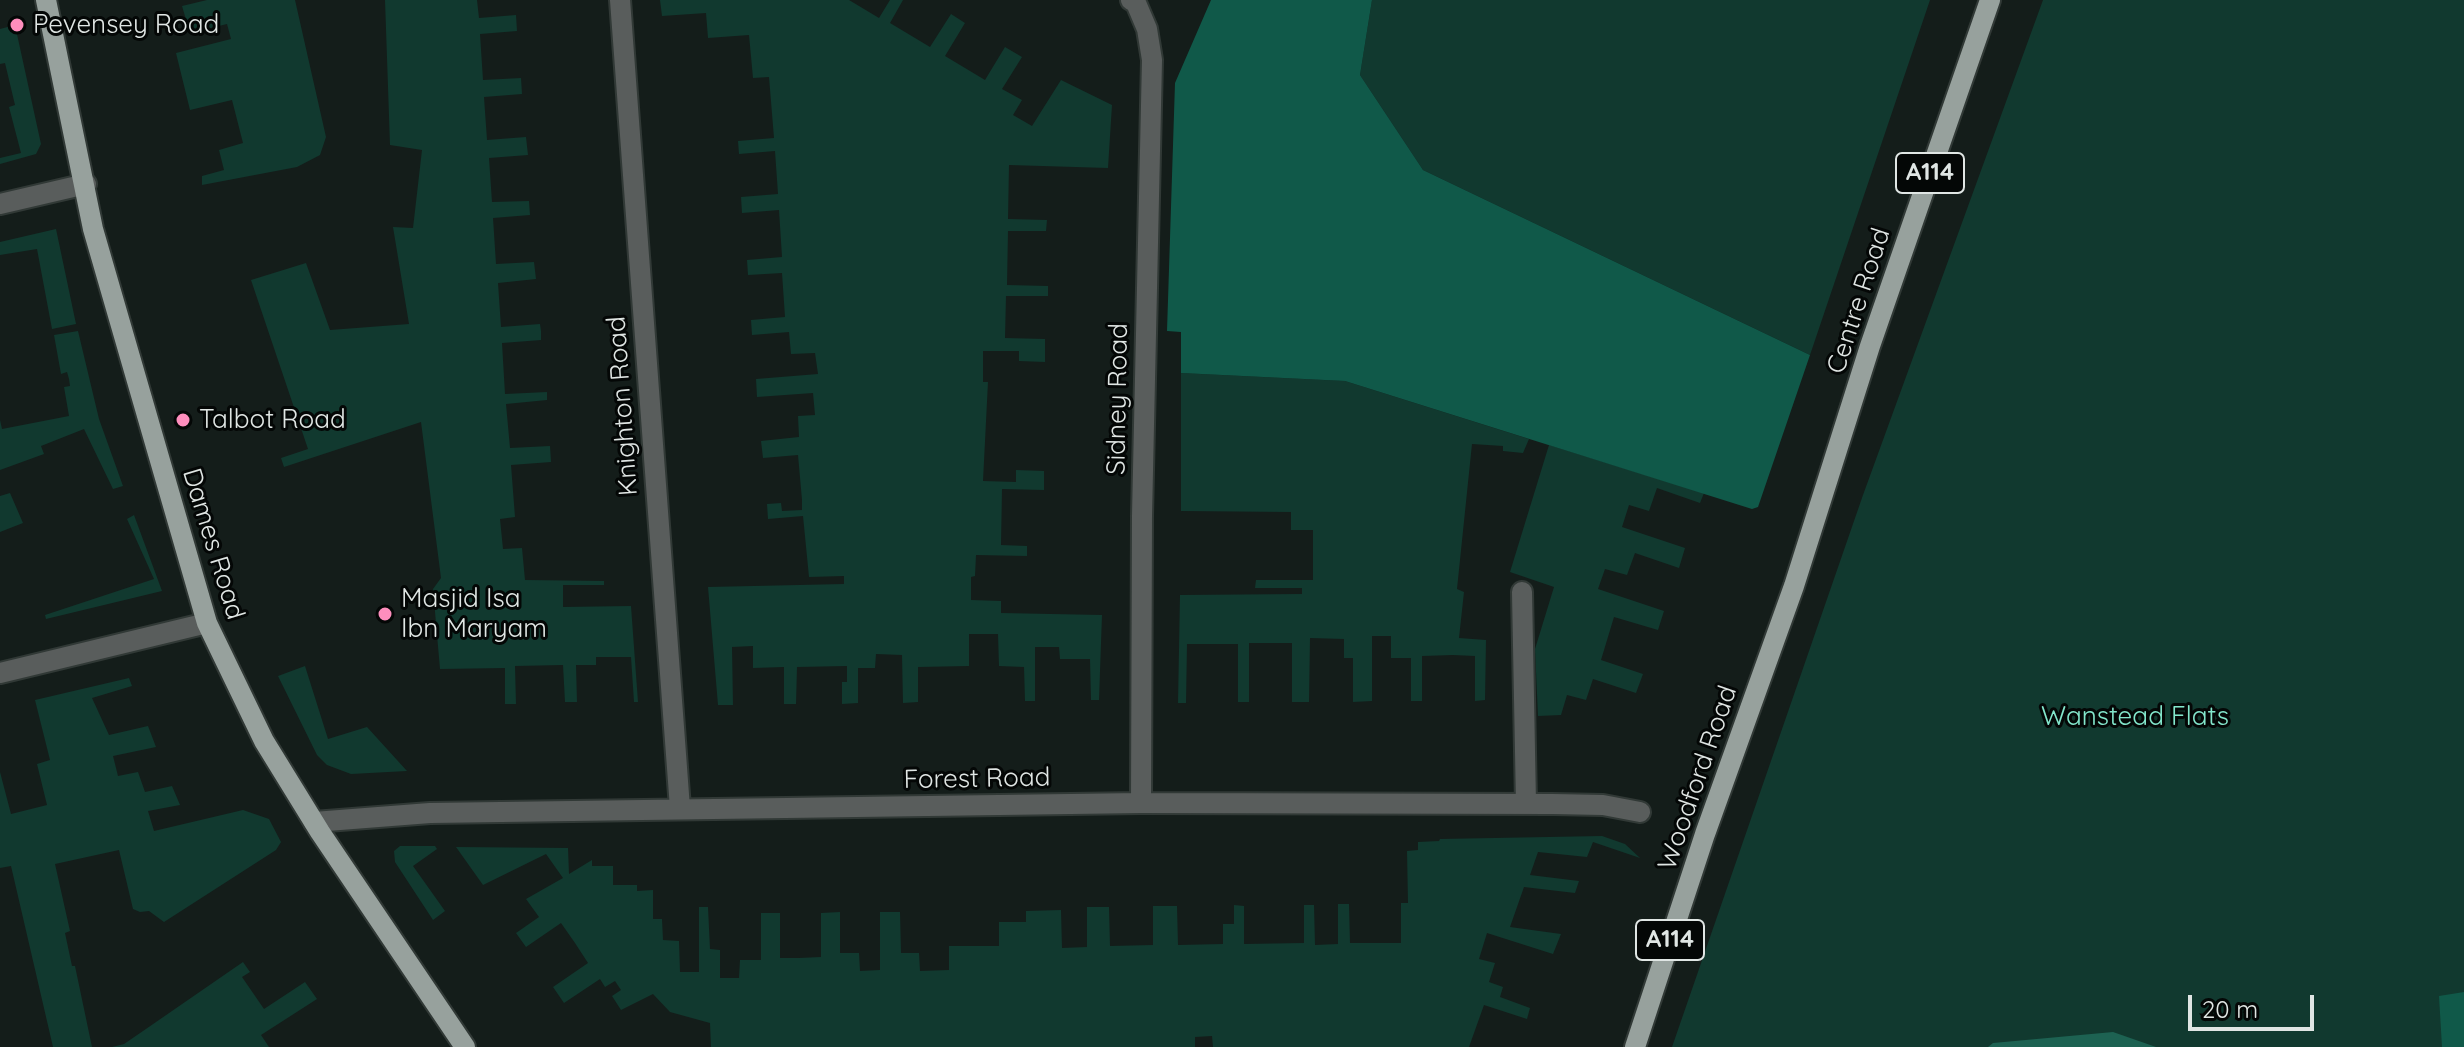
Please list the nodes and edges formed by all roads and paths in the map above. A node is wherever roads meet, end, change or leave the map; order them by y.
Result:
1 (46, 0) edge
2 (620, 0) edge
3 (1131, 0) edge
4 (1990, 0) edge
5 (86, 184) junction
6 (0, 204) edge
7 (1813, 528) joint
8 (1522, 592) dead end
9 (207, 623) junction
10 (0, 673) edge
11 (1141, 803) junction
12 (1526, 804) junction
13 (680, 808) junction
14 (1640, 812) dead end
15 (314, 822) junction
16 (465, 1047) edge
17 (1635, 1047) edge

1 - 5 main road, Dames Road
2 - 13 street, Knighton Road
3 - 11 street, Sidney Road
4 - 7 main road, Centre Road / A114
5 - 6 street
5 - 9 main road, Dames Road
7 - 17 main road, Woodford Road / A114
8 - 12 street
9 - 10 street
9 - 15 main road, Dames Road
11 - 12 street, Forest Road
11 - 13 street, Forest Road
12 - 14 street, Forest Road
13 - 15 street, Forest Road
15 - 16 main road, Dames Road

